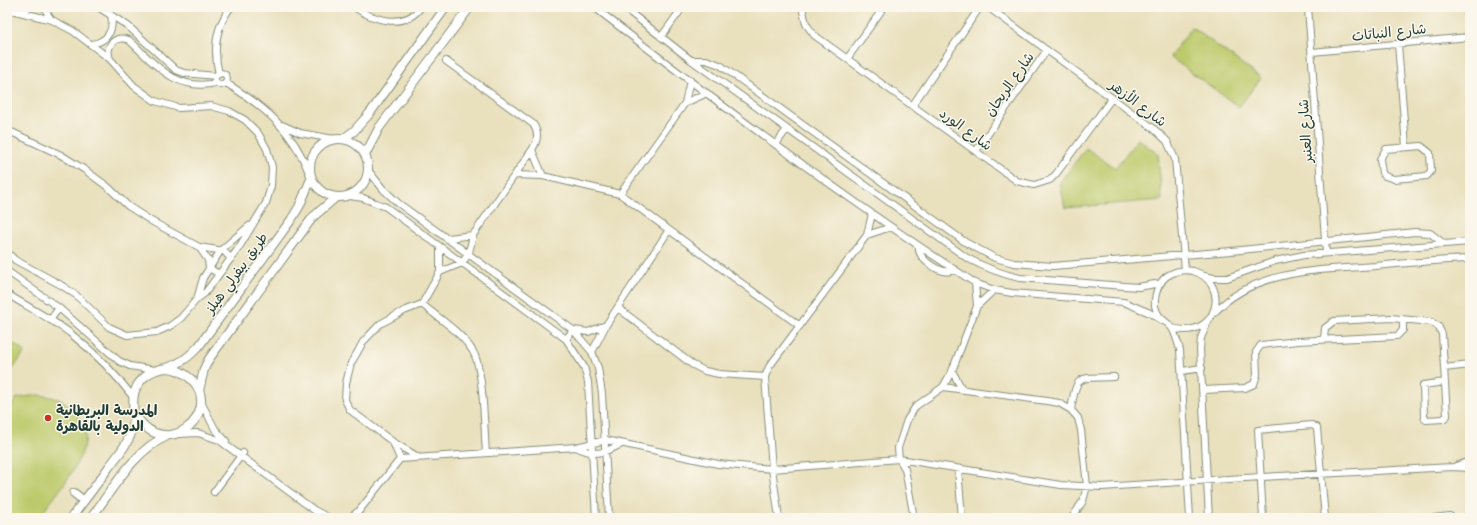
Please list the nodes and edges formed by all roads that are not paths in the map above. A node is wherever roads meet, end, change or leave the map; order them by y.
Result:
1 (31, 7) edge
2 (45, 7) edge
3 (98, 7) edge
4 (231, 7) edge
5 (354, 7) edge
6 (421, 7) edge
7 (446, 7) edge
8 (470, 7) edge
9 (594, 7) edge
10 (623, 7) edge
11 (684, 7) edge
12 (802, 7) edge
13 (884, 7) edge
14 (980, 7) edge
15 (988, 7) edge
16 (1308, 7) edge
17 (1467, 7) edge
18 (10, 9) edge
19 (111, 15) junction
20 (52, 20) junction
21 (107, 37) junction
22 (661, 37) junction
23 (1469, 37) edge
24 (112, 41) junction
25 (92, 44) junction
26 (1398, 44) junction
27 (1470, 46) edge
28 (1047, 50) junction
29 (1312, 52) junction
30 (110, 59) junction
31 (847, 59) junction
32 (691, 60) junction
33 (446, 61) dead end
34 (217, 75) junction
35 (690, 80) junction
36 (216, 83) junction
37 (226, 83) junction
38 (707, 93) junction
39 (1112, 98) junction
40 (685, 103) junction
41 (912, 106) junction
42 (280, 124) junction
43 (7, 130) edge
44 (787, 130) junction
45 (338, 139) junction
46 (776, 144) junction
47 (1406, 147) junction
48 (532, 150) junction
49 (976, 151) junction
50 (365, 155) junction
51 (368, 170) junction
52 (515, 174) junction
53 (543, 176) junction
54 (310, 177) junction
55 (620, 194) junction
56 (350, 196) junction
57 (335, 198) junction
58 (872, 214) junction
59 (256, 219) junction
60 (891, 227) junction
61 (669, 230) junction
62 (867, 235) junction
63 (473, 236) junction
64 (448, 238) junction
65 (1326, 242) junction
66 (1470, 242) edge
67 (1443, 243) junction
68 (199, 248) junction
69 (440, 248) junction
70 (221, 250) junction
71 (7, 252) edge
72 (469, 253) junction
73 (1326, 253) junction
74 (1183, 255) junction
75 (230, 259) junction
76 (1468, 259) edge
77 (462, 263) junction
78 (209, 268) junction
79 (1185, 270) junction
80 (440, 272) junction
81 (219, 274) junction
82 (8, 275) edge
83 (1203, 276) junction
84 (975, 283) junction
85 (1161, 283) junction
86 (994, 290) junction
87 (7, 294) edge
88 (197, 299) junction
89 (422, 304) junction
90 (977, 306) junction
91 (59, 308) junction
92 (618, 308) junction
93 (1211, 317) junction
94 (50, 320) junction
95 (1403, 320) junction
96 (1163, 322) junction
97 (606, 325) junction
98 (800, 326) junction
99 (1172, 328) junction
100 (572, 330) junction
101 (566, 339) junction
102 (1324, 339) junction
103 (592, 352) junction
104 (1469, 366) edge
105 (167, 368) junction
106 (1202, 368) junction
107 (1444, 368) junction
108 (157, 370) junction
109 (952, 371) junction
110 (1182, 371) junction
111 (765, 377) junction
112 (1114, 377) dead end
113 (1445, 382) junction
114 (943, 387) junction
115 (962, 390) junction
116 (1203, 390) junction
117 (199, 391) junction
118 (133, 396) junction
119 (201, 401) junction
120 (1071, 410) junction
121 (135, 414) junction
122 (178, 434) junction
123 (166, 436) junction
124 (606, 440) junction
125 (393, 442) junction
126 (590, 443) junction
127 (622, 444) junction
128 (576, 447) junction
129 (606, 452) junction
130 (486, 453) junction
131 (242, 454) junction
132 (592, 454) junction
133 (418, 457) junction
134 (400, 458) junction
135 (899, 459) junction
136 (1470, 461) edge
137 (1453, 467) junction
138 (1470, 468) edge
139 (772, 469) junction
140 (958, 469) junction
141 (1322, 474) junction
142 (1261, 476) junction
143 (1207, 481) junction
144 (1187, 482) junction
145 (1088, 486) junction
146 (214, 492) dead end
147 (74, 493) dead end
148 (84, 500) junction
149 (359, 511) junction
150 (327, 517) edge
151 (72, 518) edge
152 (91, 518) edge
153 (349, 518) edge
154 (356, 518) edge
155 (596, 518) edge
156 (609, 518) edge
157 (779, 518) edge
158 (914, 518) edge
159 (962, 518) edge
160 (1072, 518) edge
161 (1190, 518) edge
162 (1209, 518) edge
163 (1263, 518) edge
164 (1325, 518) edge
165 (1434, 518) edge
166 (1453, 518) edge

1 - 18 street
2 - 20 street
3 - 19 street
4 - 34 street
5 - 6 street
7 - 45 street
8 - 50 street
9 - 35 street
10 - 22 street
11 - 22 street
12 - 31 street, شارع الورد
13 - 31 street
14 - 41 street
15 - 28 street, شارع الأزهر
16 - 29 street, شارع العنبر
17 - 23 street
18 - 20 street
19 - 21 street
19 - 34 street
20 - 25 street
21 - 24 street
21 - 25 street
22 - 32 street
23 - 26 street, شارع النباتات
23 - 27 street
24 - 30 street
24 - 36 street
25 - 30 street
26 - 29 street, شارع النباتات
26 - 47 street
28 - 39 street, شارع الأزهر
28 - 49 street, شارع الريحان
29 - 65 street, شارع العنبر
30 - 59 street
31 - 41 street, شارع الورد
32 - 44 street
32 - 74 street
33 - 48 street
34 - 36 street
34 - 37 street
35 - 38 street
35 - 40 street
36 - 37 street
37 - 42 street
38 - 40 street
38 - 46 street
39 - 49 street, شارع الورد
39 - 74 street, شارع الأزهر
40 - 55 street
41 - 49 street, شارع الورد
42 - 45 street
42 - 54 street
43 - 68 street
44 - 46 street
44 - 85 street
45 - 50 street
45 - 54 street
46 - 58 street
47 - 47 street
48 - 52 street
48 - 53 street
50 - 51 street
51 - 56 street
51 - 64 street
52 - 53 street
52 - 63 street
53 - 55 street
54 - 57 street
54 - 105 street, طريق بيفرلي هيلز
55 - 61 street
56 - 57 street
56 - 69 street
57 - 117 street, طريق بيفرلي هيلز
58 - 60 street
58 - 62 street
59 - 70 street
59 - 75 street
60 - 62 street
60 - 84 street
61 - 92 street
61 - 98 street
62 - 98 street
63 - 64 street
63 - 72 street
64 - 72 street
65 - 67 street
65 - 73 street, شارع العنبر
65 - 74 street
66 - 67 street
67 - 73 street
68 - 70 street
68 - 78 street
69 - 77 street
69 - 80 street
70 - 75 street
70 - 78 street
71 - 88 street
72 - 77 street
72 - 100 street
73 - 83 street
74 - 79 street, شارع الأزهر
75 - 81 street
76 - 93 street
77 - 80 street
77 - 101 street
78 - 81 street
78 - 88 street
79 - 83 street
79 - 85 street
80 - 89 street
81 - 88 street
82 - 91 street
83 - 93 street
84 - 86 street
84 - 90 street
85 - 96 street
86 - 90 street
86 - 96 street
87 - 94 street
89 - 125 street
89 - 130 street
90 - 109 street
91 - 94 street
91 - 108 street
92 - 97 street
92 - 111 street
93 - 99 street
93 - 106 street
94 - 118 street
95 - 102 street
95 - 102 street
95 - 107 street
96 - 99 street
97 - 100 street
97 - 103 street
98 - 111 street
99 - 110 street
100 - 101 street
100 - 103 street
101 - 126 street
102 - 116 street
103 - 124 street
104 - 107 street
105 - 108 street
105 - 117 street
106 - 110 street
106 - 116 street
107 - 113 street
108 - 118 street
109 - 114 street
109 - 115 street
110 - 144 street
111 - 139 street
112 - 120 street
113 - 113 street
114 - 115 street
114 - 135 street
115 - 120 street
116 - 143 street
117 - 119 street
118 - 121 street
119 - 122 street
119 - 131 street
120 - 145 street
121 - 123 street
121 - 148 street
122 - 123 street
122 - 131 street
123 - 152 street
124 - 126 street
124 - 127 street
124 - 129 street
125 - 133 street
125 - 134 street
126 - 128 street
126 - 132 street
127 - 129 street
127 - 139 street
128 - 130 street
128 - 132 street
129 - 132 street
129 - 156 street
130 - 133 street
131 - 146 street
131 - 150 street
132 - 155 street
133 - 134 street
134 - 149 street
135 - 139 street
135 - 140 street
135 - 158 street
136 - 137 street
137 - 138 street
137 - 141 street
139 - 157 street
140 - 145 street
140 - 159 street
141 - 142 street
141 - 142 street
141 - 164 street
142 - 143 street
142 - 163 street
143 - 144 street
143 - 162 street
144 - 145 street
144 - 161 street
145 - 160 street
147 - 148 street
148 - 151 street
149 - 153 street
149 - 154 street
165 - 166 street

